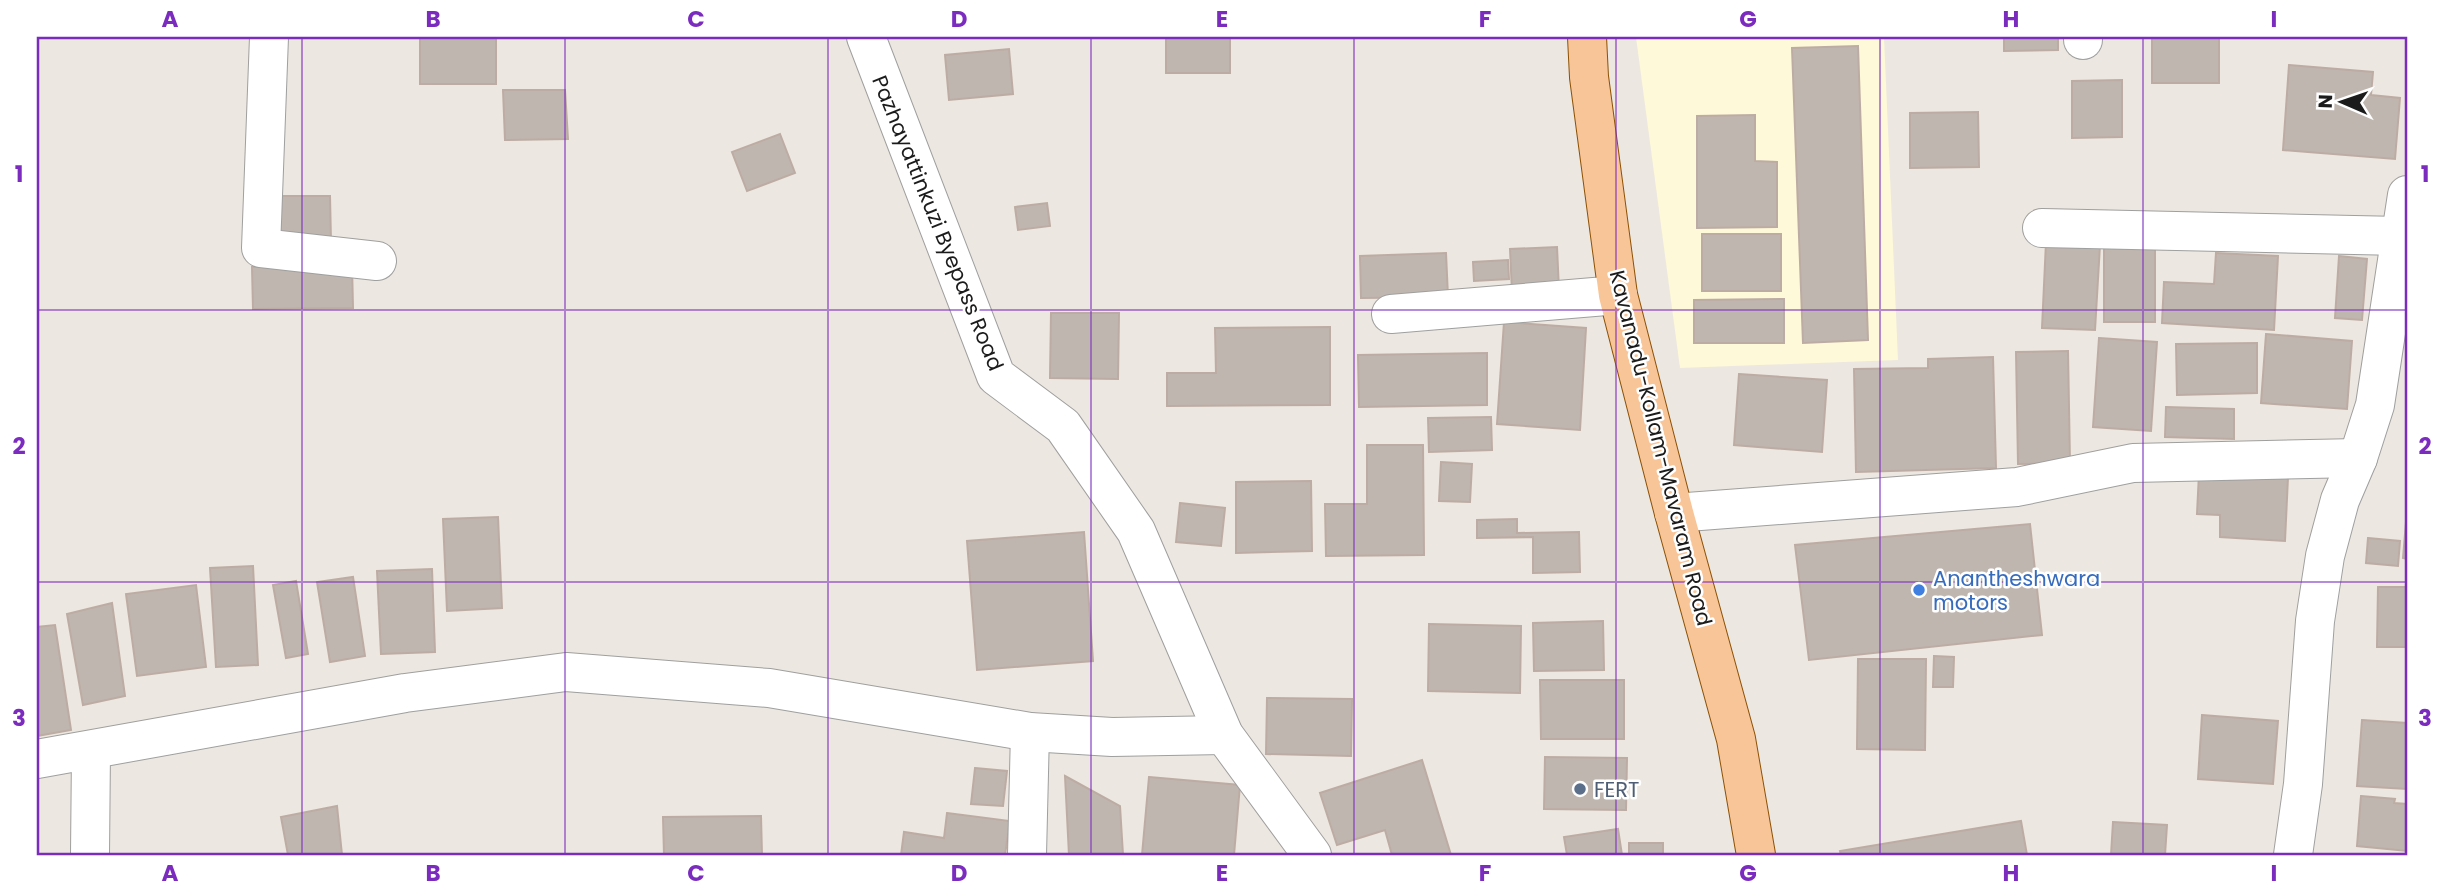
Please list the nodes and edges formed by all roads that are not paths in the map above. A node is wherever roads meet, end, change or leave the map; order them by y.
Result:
1 (269, 37) edge
2 (866, 37) edge
3 (1587, 37) edge
4 (2407, 195) edge
5 (2042, 228) dead end
6 (2400, 236) junction
7 (377, 261) dead end
8 (1618, 295) junction
9 (2399, 304) edge
10 (1391, 314) dead end
11 (2358, 458) junction
12 (1674, 513) junction
13 (1030, 732) junction
14 (1224, 736) junction
15 (91, 750) junction
16 (37, 759) edge
17 (90, 855) edge
18 (1027, 855) edge
19 (1312, 855) edge
20 (1756, 855) edge
21 (2293, 855) edge

1 - 7 street
2 - 14 street, Pazhayattinkuzi Byepass Road
3 - 8 main road, Kavanadu-Kollam-Mavaram Road
4 - 6 street
5 - 6 street
6 - 9 street
8 - 10 street
8 - 12 main road, Kavanadu-Kollam-Mavaram Road
9 - 11 street
11 - 12 street
11 - 21 street
12 - 20 main road, Kavanadu-Kollam-Mavaram Road
13 - 14 street
13 - 15 street
13 - 18 street
14 - 19 street, Pazhayattinkuzi Byepass Road
15 - 16 street
15 - 17 street

